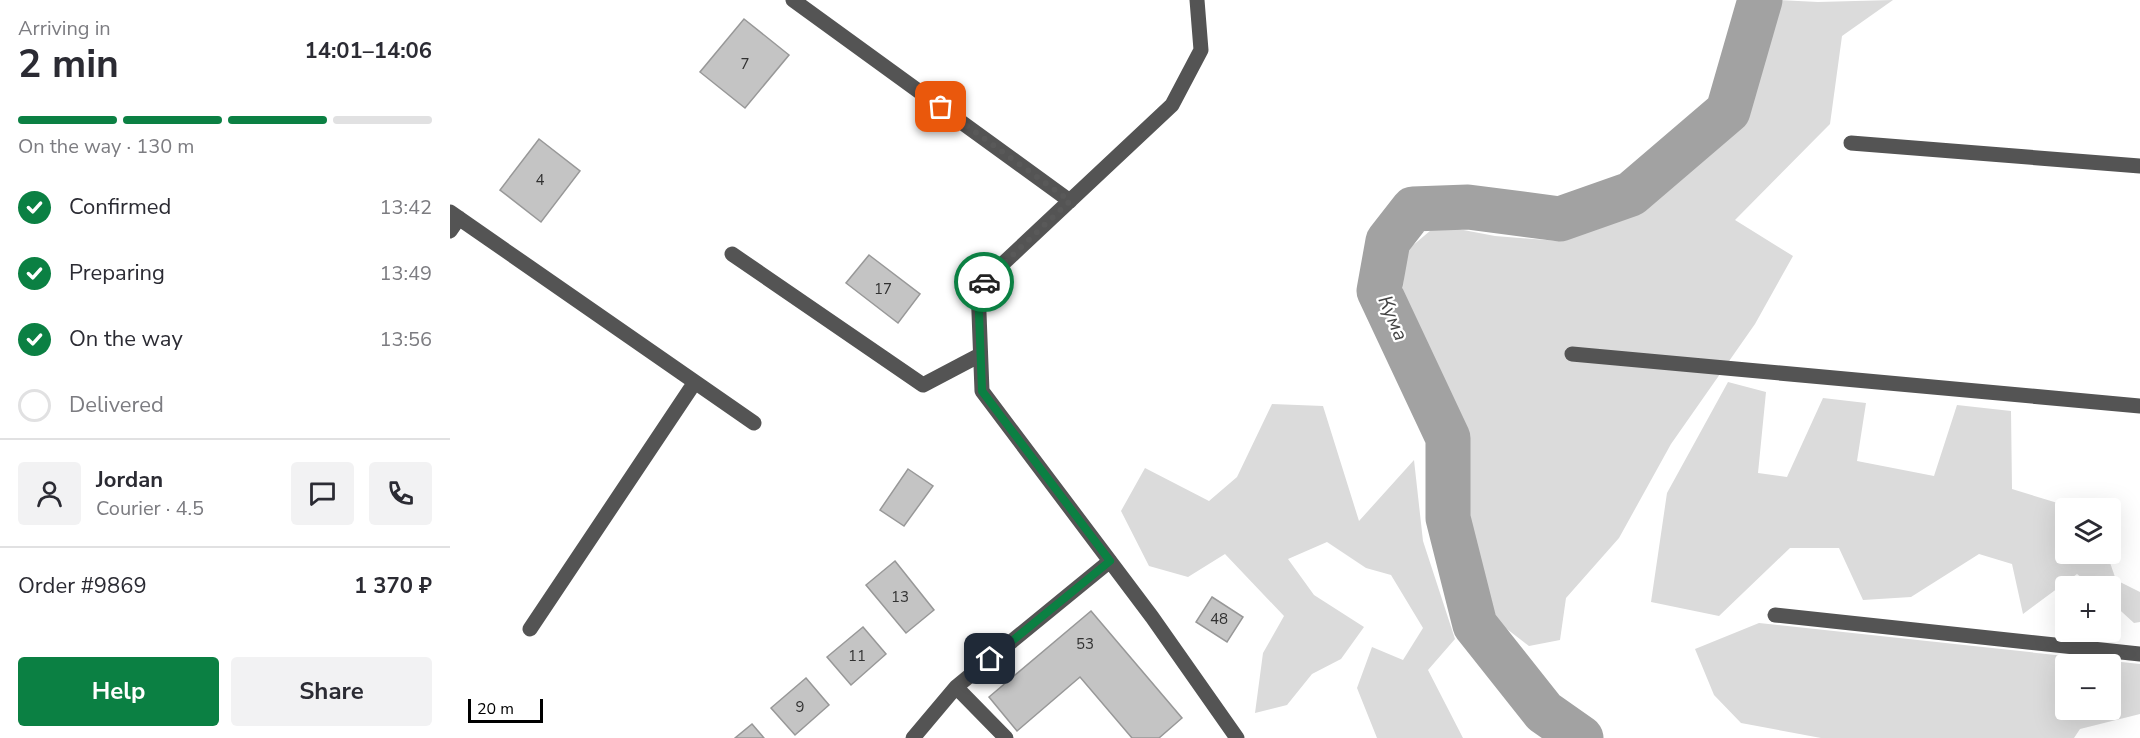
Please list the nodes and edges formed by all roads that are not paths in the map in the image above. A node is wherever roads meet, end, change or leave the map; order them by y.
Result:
1 (793, 0) edge
2 (1197, 0) edge
3 (1851, 143) dead end
4 (2140, 166) edge
5 (1070, 201) junction
6 (454, 215) edge
7 (450, 231) edge
8 (732, 254) dead end
9 (1572, 354) dead end
10 (980, 355) junction
11 (695, 382) junction
12 (2140, 406) edge
13 (754, 423) dead end
14 (1110, 561) junction
15 (1775, 615) dead end
16 (530, 629) dead end
17 (2140, 654) edge
18 (956, 687) junction
19 (913, 738) edge
20 (1006, 738) edge
21 (1237, 738) edge

1 - 5 street
2 - 5 street
3 - 4 street
5 - 10 street
6 - 7 street
6 - 11 street
8 - 10 street
9 - 12 street
10 - 14 street
11 - 13 street
11 - 16 street
14 - 18 street
14 - 21 street
15 - 17 street
18 - 19 street
18 - 20 street

